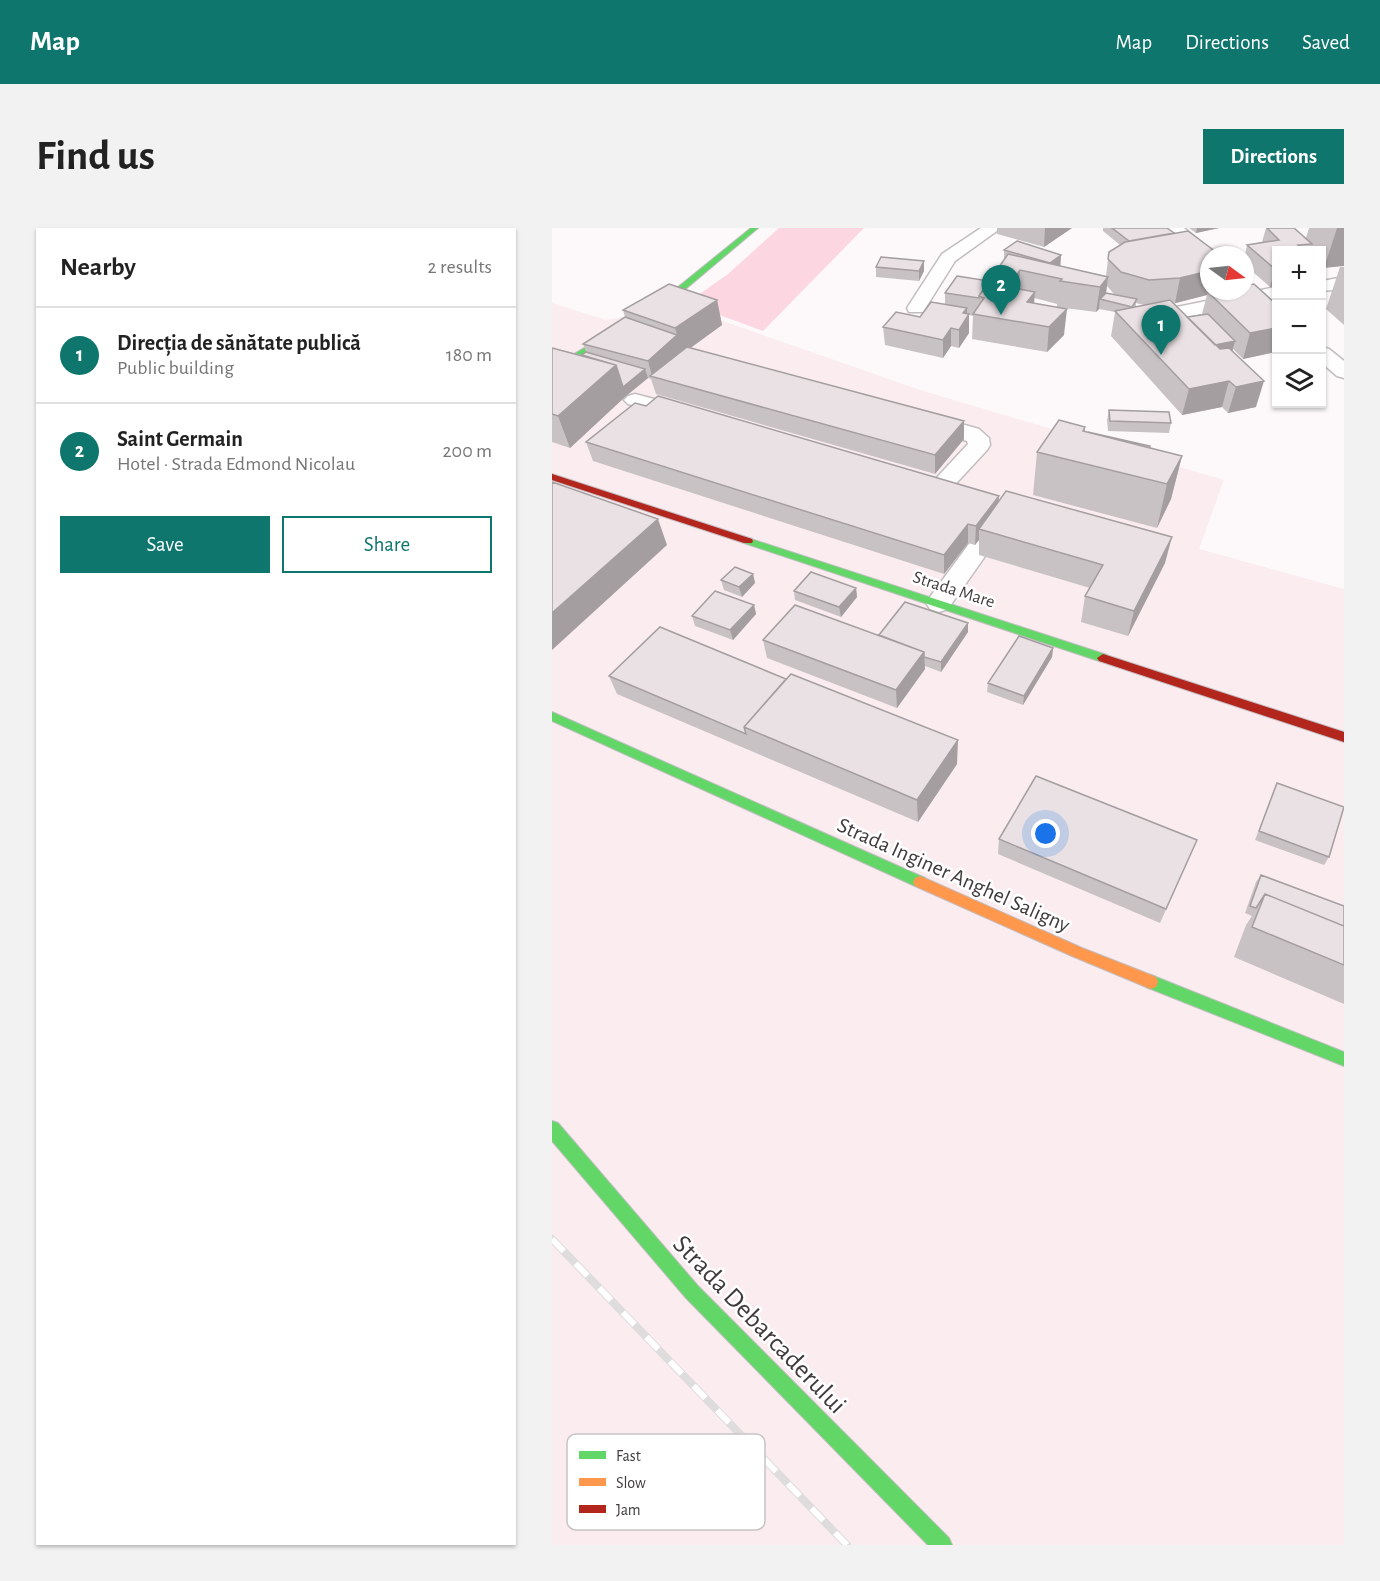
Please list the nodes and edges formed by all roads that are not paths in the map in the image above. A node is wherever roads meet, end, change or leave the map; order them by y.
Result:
1 (755, 228) edge
2 (992, 228) edge
3 (1173, 228) edge
4 (1200, 250) edge
5 (1344, 282) edge
6 (1326, 285) edge
7 (1254, 292) edge
8 (1272, 293) edge
9 (1254, 295) edge
10 (1219, 300) edge
11 (916, 308) dead end
12 (1272, 310) edge
13 (1114, 326) edge
14 (1323, 354) edge
15 (552, 371) edge
16 (1344, 372) edge
17 (635, 400) dead end
18 (903, 415) edge
19 (714, 423) edge
20 (552, 477) edge
21 (918, 480) edge
22 (941, 486) junction
23 (963, 493) edge
24 (995, 503) edge
25 (939, 603) junction
26 (552, 716) edge
27 (1344, 737) edge
28 (1344, 1059) edge
29 (552, 1129) edge
30 (942, 1545) edge

1 - 15 street
2 - 11 street
3 - 4 street
5 - 6 street
7 - 8 street
9 - 12 street
10 - 13 street
14 - 16 street
17 - 19 street
18 - 22 street
20 - 25 street, Strada Mare
21 - 22 street
22 - 23 street
24 - 25 street
25 - 27 street, Strada Mare
26 - 28 street, Strada Inginer Anghel Saligny
29 - 30 street, Strada Debarcaderului

